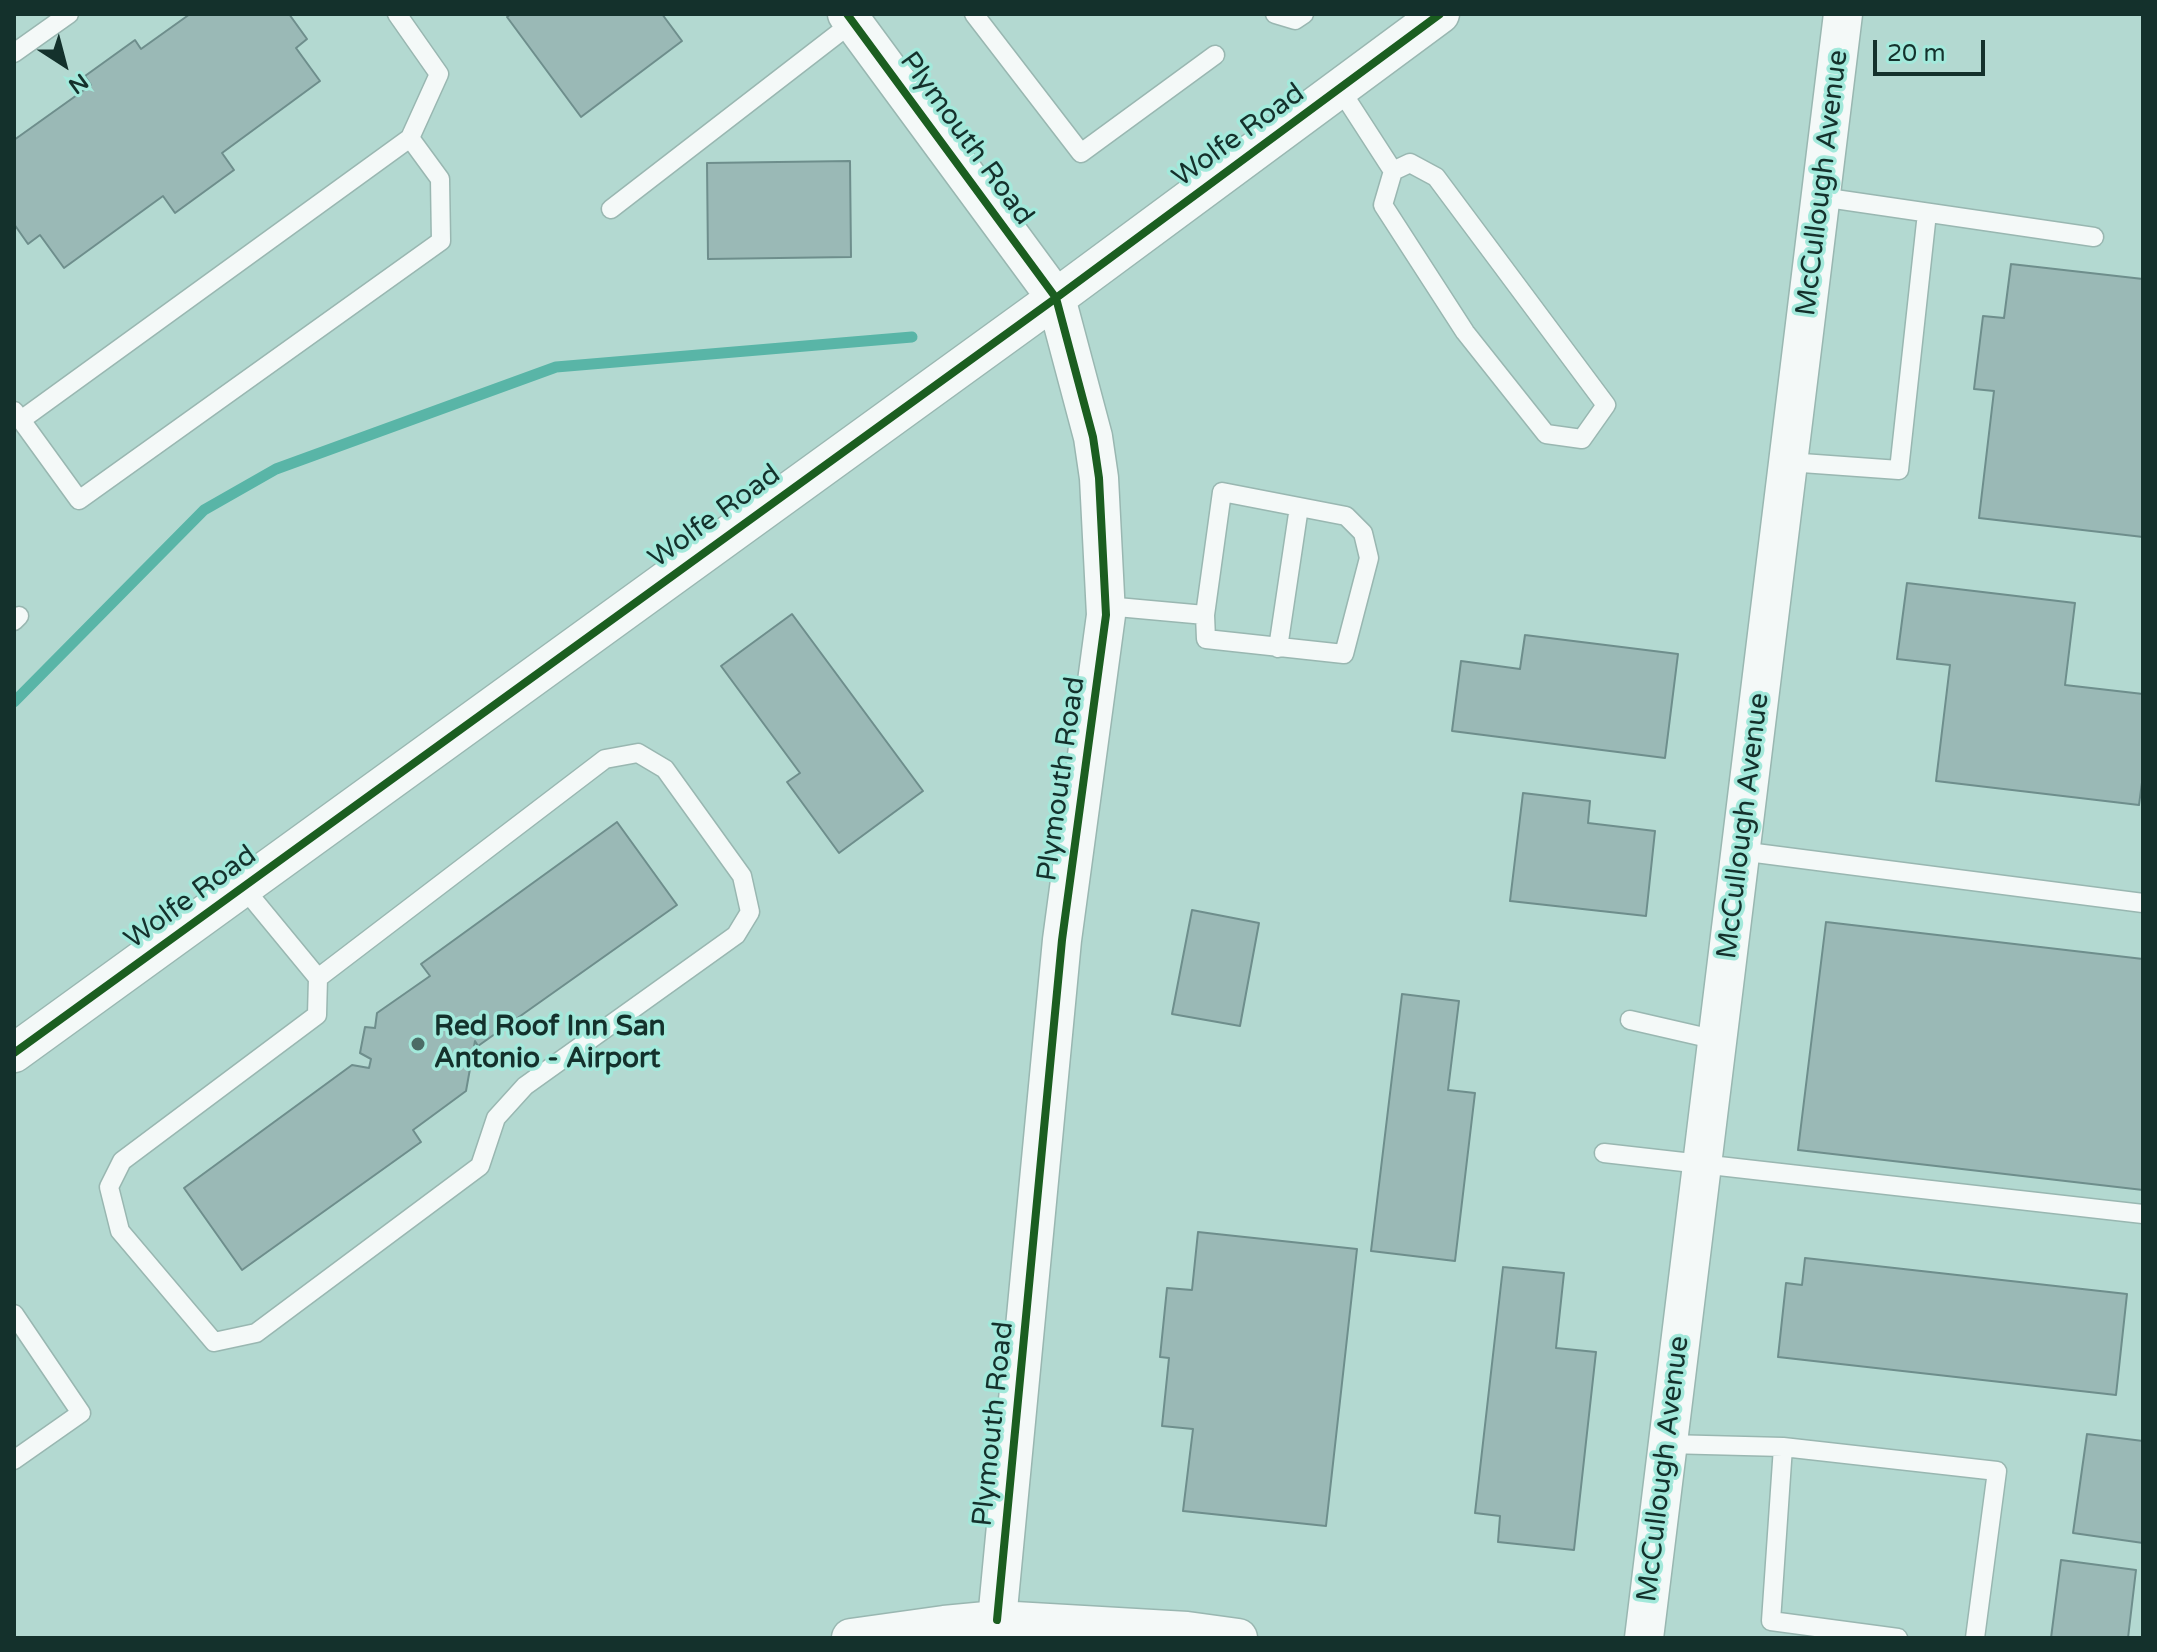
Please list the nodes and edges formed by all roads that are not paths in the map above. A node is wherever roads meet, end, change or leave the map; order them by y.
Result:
1 (69, 14) edge
2 (397, 14) edge
3 (974, 14) edge
4 (1275, 14) edge
5 (1304, 14) edge
6 (1440, 14) edge
7 (1843, 14) edge
8 (850, 18) edge
9 (14, 53) edge
10 (1215, 55) dead end
11 (1340, 89) junction
12 (410, 138) junction
13 (1393, 171) junction
14 (1821, 197) junction
15 (611, 209) dead end
16 (1927, 213) junction
17 (2094, 237) dead end
18 (1056, 298) junction
19 (17, 416) edge
20 (1788, 462) junction
21 (1299, 507) junction
22 (1106, 606) junction
23 (1205, 615) junction
24 (1278, 648) junction
25 (1740, 851) junction
26 (243, 887) junction
27 (2143, 903) edge
28 (318, 978) junction
29 (1630, 1020) dead end
30 (1717, 1040) junction
31 (14, 1053) edge
32 (1604, 1153) dead end
33 (1702, 1164) junction
34 (2143, 1214) edge
35 (14, 1314) edge
36 (1667, 1444) junction
37 (1783, 1447) junction
38 (14, 1460) edge
39 (997, 1620) junction
40 (944, 1631) edge
41 (851, 1638) edge
42 (1238, 1638) edge
43 (1644, 1638) edge
44 (1898, 1638) edge
45 (1975, 1638) edge

1 - 9 lane
2 - 12 lane
3 - 10 lane
4 - 5 lane
6 - 11 street, Wolfe Road
7 - 14 street, McCullough Avenue
8 - 15 lane
8 - 18 street, Plymouth Road
11 - 13 lane
11 - 18 street, Wolfe Road
12 - 19 lane
12 - 19 lane
13 - 13 lane
14 - 16 lane
14 - 20 street, McCullough Avenue
16 - 17 lane
16 - 20 lane
18 - 22 street, Plymouth Road
18 - 26 street, Wolfe Road
20 - 25 street, McCullough Avenue
21 - 23 lane
21 - 24 lane
21 - 24 lane
22 - 23 lane
22 - 39 street, Plymouth Road
23 - 24 lane
25 - 27 lane
25 - 30 street, McCullough Avenue
26 - 28 lane
26 - 31 street, Wolfe Road
28 - 28 lane
29 - 30 lane
30 - 33 street, McCullough Avenue
32 - 33 lane
33 - 34 lane
33 - 36 street, McCullough Avenue
35 - 38 lane
36 - 37 lane
36 - 43 street, McCullough Avenue
37 - 44 lane
37 - 45 lane
39 - 40 street
39 - 42 street
40 - 41 street

